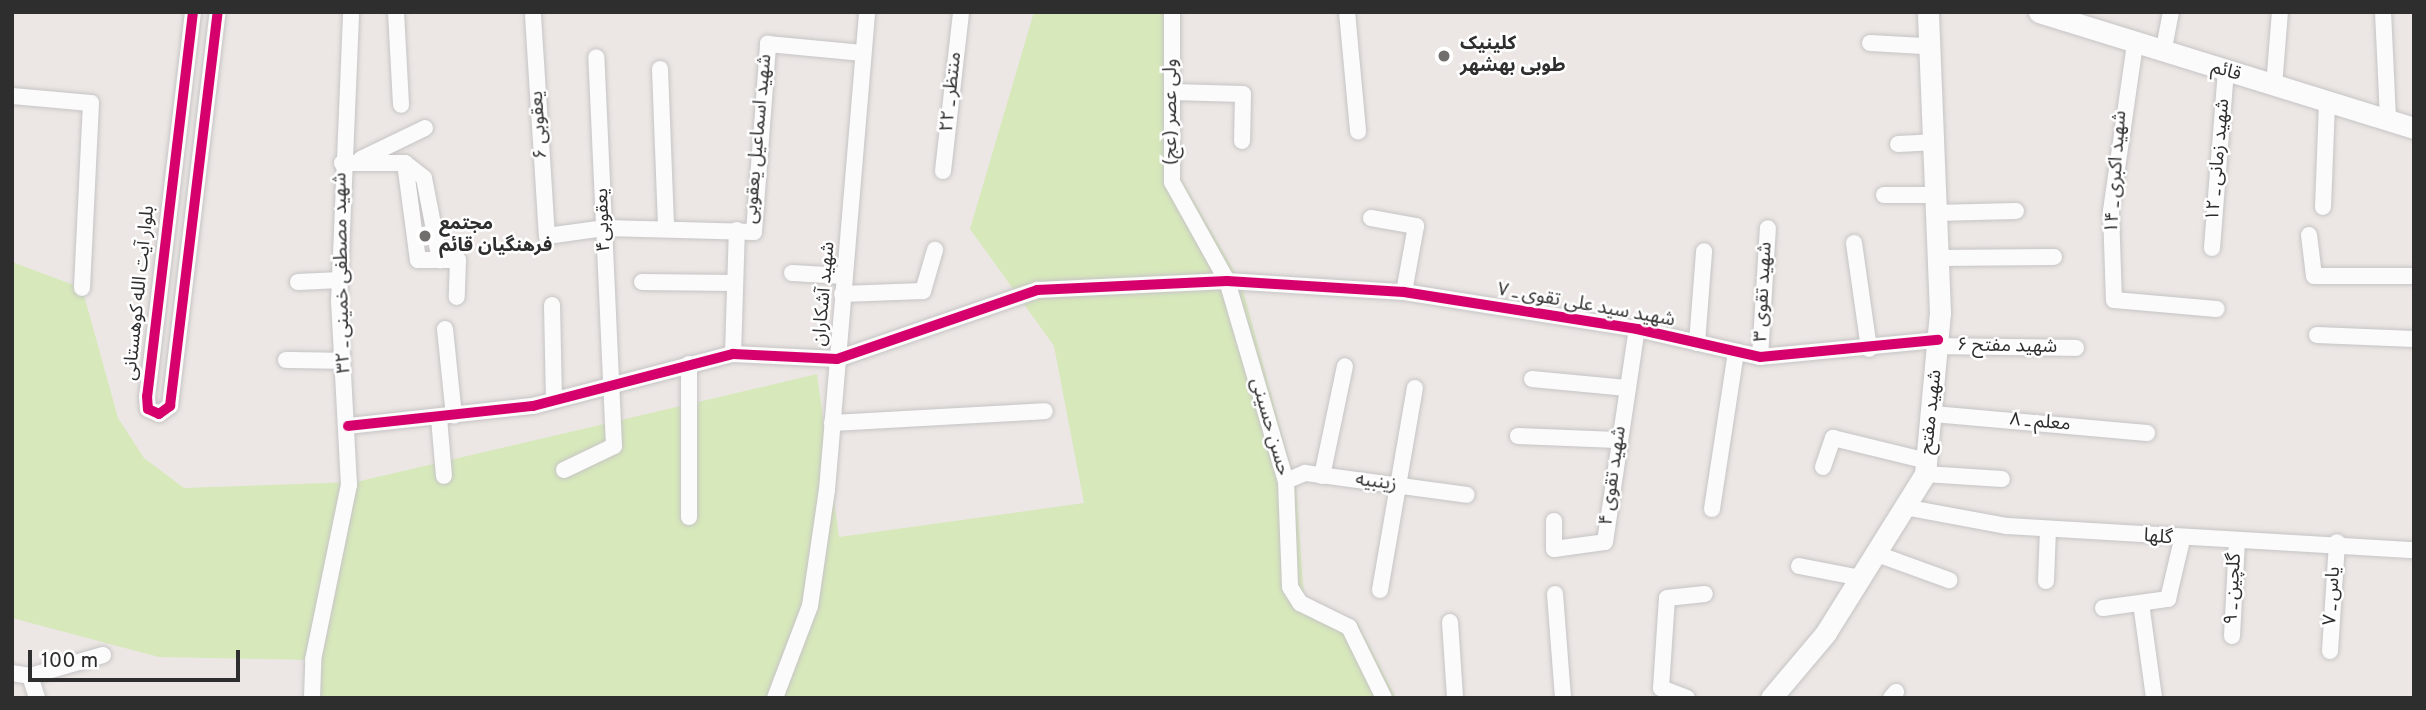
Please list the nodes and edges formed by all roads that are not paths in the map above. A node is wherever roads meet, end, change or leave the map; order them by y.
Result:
1 (194, 12) edge
2 (218, 12) edge
3 (351, 12) edge
4 (396, 12) edge
5 (867, 12) edge
6 (961, 12) edge
7 (1172, 12) edge
8 (1347, 12) edge
9 (2171, 12) edge
10 (2280, 12) edge
11 (2383, 12) edge
12 (2044, 13) edge
13 (1928, 14) edge
14 (533, 15) dead end
15 (1870, 43) dead end
16 (2135, 44) junction
17 (1923, 46) junction
18 (863, 53) junction
19 (2163, 53) junction
20 (596, 57) dead end
21 (660, 69) dead end
22 (2226, 72) junction
23 (1929, 78) junction
24 (2274, 86) junction
25 (1172, 92) junction
26 (12, 96) edge
27 (2327, 102) junction
28 (401, 105) dead end
29 (2388, 120) junction
30 (425, 128) dead end
31 (2414, 128) edge
32 (1358, 131) dead end
33 (1242, 141) dead end
34 (1932, 142) junction
35 (1898, 144) dead end
36 (342, 163) junction
37 (943, 171) dead end
38 (1884, 195) dead end
39 (1935, 204) junction
40 (2323, 207) dead end
41 (2015, 211) dead end
42 (1371, 218) dead end
43 (666, 227) junction
44 (605, 228) junction
45 (1768, 228) dead end
46 (737, 230) junction
47 (2309, 235) dead end
48 (1854, 243) dead end
49 (2212, 248) dead end
50 (935, 250) dead end
51 (1704, 251) dead end
52 (2054, 257) dead end
53 (1937, 258) junction
54 (792, 273) dead end
55 (844, 276) junction
56 (2414, 276) edge
57 (340, 280) junction
58 (1227, 281) junction
59 (298, 282) dead end
60 (642, 282) dead end
61 (735, 283) junction
62 (82, 288) dead end
63 (1404, 292) junction
64 (842, 294) junction
65 (457, 298) dead end
66 (552, 305) dead end
67 (2217, 309) dead end
68 (445, 329) dead end
69 (1637, 329) junction
70 (2317, 335) dead end
71 (2414, 339) edge
72 (1697, 343) junction
73 (1938, 343) junction
74 (2076, 348) dead end
75 (1869, 349) junction
76 (1736, 353) junction
77 (733, 354) junction
78 (289, 356) dead end
79 (1760, 357) junction
80 (836, 359) junction
81 (342, 361) junction
82 (689, 364) junction
83 (1345, 366) dead end
84 (1532, 379) dead end
85 (609, 383) junction
86 (1415, 388) dead end
87 (1627, 388) junction
88 (554, 399) junction
89 (1045, 411) dead end
90 (1933, 414) junction
91 (447, 417) junction
92 (832, 423) junction
93 (348, 426) junction
94 (2147, 433) dead end
95 (1518, 436) dead end
96 (1618, 440) junction
97 (1823, 467) dead end
98 (1926, 467) junction
99 (564, 470) dead end
100 (444, 476) dead end
101 (1322, 476) junction
102 (2002, 479) dead end
103 (1286, 481) junction
104 (1396, 485) junction
105 (1466, 495) dead end
106 (1904, 507) junction
107 (1712, 509) dead end
108 (689, 517) dead end
109 (1554, 521) dead end
110 (2049, 530) junction
111 (2182, 540) junction
112 (2237, 542) junction
113 (2337, 542) junction
114 (2414, 550) edge
115 (1877, 554) junction
116 (1799, 566) dead end
117 (1861, 578) junction
118 (1949, 580) dead end
119 (2046, 581) dead end
120 (1380, 590) dead end
121 (1555, 594) dead end
122 (1705, 594) dead end
123 (2141, 603) junction
124 (2103, 608) dead end
125 (1450, 621) dead end
126 (2232, 636) dead end
127 (2330, 651) dead end
128 (103, 654) dead end
129 (12, 673) edge
130 (30, 676) junction
131 (37, 698) edge
132 (312, 698) edge
133 (775, 698) edge
134 (1384, 698) edge
135 (1455, 698) edge
136 (1563, 698) edge
137 (1687, 698) edge
138 (1771, 698) edge
139 (2154, 698) edge

1 - 2 street, بلوار آیت الله کوهستانی
3 - 36 street, شهید مصطفی خمینی ـ ۳۲
4 - 28 street
5 - 18 street, شهید آشکاران
6 - 37 street, منتظر ـ ۲۲
7 - 25 street, ولی عصر (عج)
8 - 32 street
9 - 19 street
10 - 24 street
11 - 29 street
12 - 16 street, قائم
13 - 17 street
13 - 23 street
14 - 44 street, یعقوبی ۶
15 - 17 street
16 - 19 street, قائم
16 - 67 street, شهید اکبری ـ ۱۴
17 - 23 street
18 - 46 street, شهید اسماعیل یعقوبی
18 - 55 street, شهید آشکاران
19 - 22 street, قائم
20 - 44 street, یعقوبی۴
21 - 43 street
22 - 24 street, قائم
22 - 49 street, شهید زمانی ـ ۱۲
23 - 34 street, شهید مفتح
24 - 27 street, قائم
25 - 33 street
25 - 58 street, ولی عصر (عج)
26 - 62 street
27 - 29 street, قائم
27 - 40 street
29 - 31 street, قائم
30 - 36 street
34 - 35 street
34 - 39 street, شهید مفتح
36 - 57 street, شهید مصطفی خمینی ـ ۳۲
36 - 65 street
38 - 39 street
39 - 41 street
39 - 53 street, شهید مفتح
42 - 63 street
43 - 44 street
43 - 46 street
44 - 85 street, یعقوبی۴
45 - 79 street, شهید تقوی ۳
46 - 61 street
47 - 56 street
48 - 75 street
50 - 64 street
51 - 72 street
52 - 53 street
53 - 73 street, شهید مفتح
54 - 55 street
55 - 64 street, شهید آشکاران
57 - 59 street
57 - 81 street, شهید مصطفی خمینی ـ ۳۲
58 - 63 street, شهید سید علی تقوی ـ ۷
58 - 80 street, شهید سید علی تقوی ـ ۷
58 - 103 street, حسن حسینی
60 - 61 street
61 - 77 street
63 - 69 street, شهید سید علی تقوی ـ ۷
64 - 80 street, شهید آشکاران
66 - 88 street
68 - 91 street
69 - 72 street, شهید سید علی تقوی ـ ۷
69 - 87 street, شهید تقوی ۴
70 - 71 street
72 - 76 street, شهید سید علی تقوی ـ ۷
73 - 74 street, شهید مفتح ۶
73 - 75 street, شهید سید علی تقوی ـ ۷
73 - 90 street, شهید مفتح
75 - 79 street, شهید سید علی تقوی ـ ۷
76 - 79 street, شهید سید علی تقوی ـ ۷
76 - 107 street
77 - 80 street
77 - 82 street
78 - 81 street
80 - 92 street, شهید آشکاران
81 - 93 street, شهید مصطفی خمینی ـ ۳۲
82 - 85 street
82 - 108 street
83 - 101 street
84 - 87 street
85 - 88 street
85 - 99 street, یعقوبی۴
86 - 104 street
87 - 96 street, شهید تقوی ۴
88 - 91 street
89 - 92 street
90 - 94 street, معلم ـ ۸
90 - 98 street, شهید مفتح
91 - 93 street
91 - 100 street
92 - 133 street, شهید آشکاران
93 - 132 street, شهید مصطفی خمینی ـ ۳۲
95 - 96 street
96 - 109 street, شهید تقوی ۴
97 - 98 street
98 - 102 street
98 - 106 street, شهید مفتح
101 - 103 street, زینبیه
101 - 104 street, زینبیه
103 - 134 street, حسن حسینی
104 - 105 street, زینبیه
104 - 120 street
106 - 110 street, گلها
106 - 115 street, شهید مفتح
110 - 111 street, گلها
110 - 119 street
111 - 112 street, گلها
111 - 123 street
112 - 113 street, گلها
112 - 126 street, گلچین ـ ۹
113 - 114 street, گلها
113 - 127 street, یاس ـ ۷
115 - 117 street, شهید مفتح
115 - 118 street
116 - 117 street
117 - 138 street, شهید مفتح
121 - 136 street
122 - 137 street
123 - 124 street
123 - 139 street
125 - 135 street
128 - 130 street
129 - 130 street
130 - 131 street

